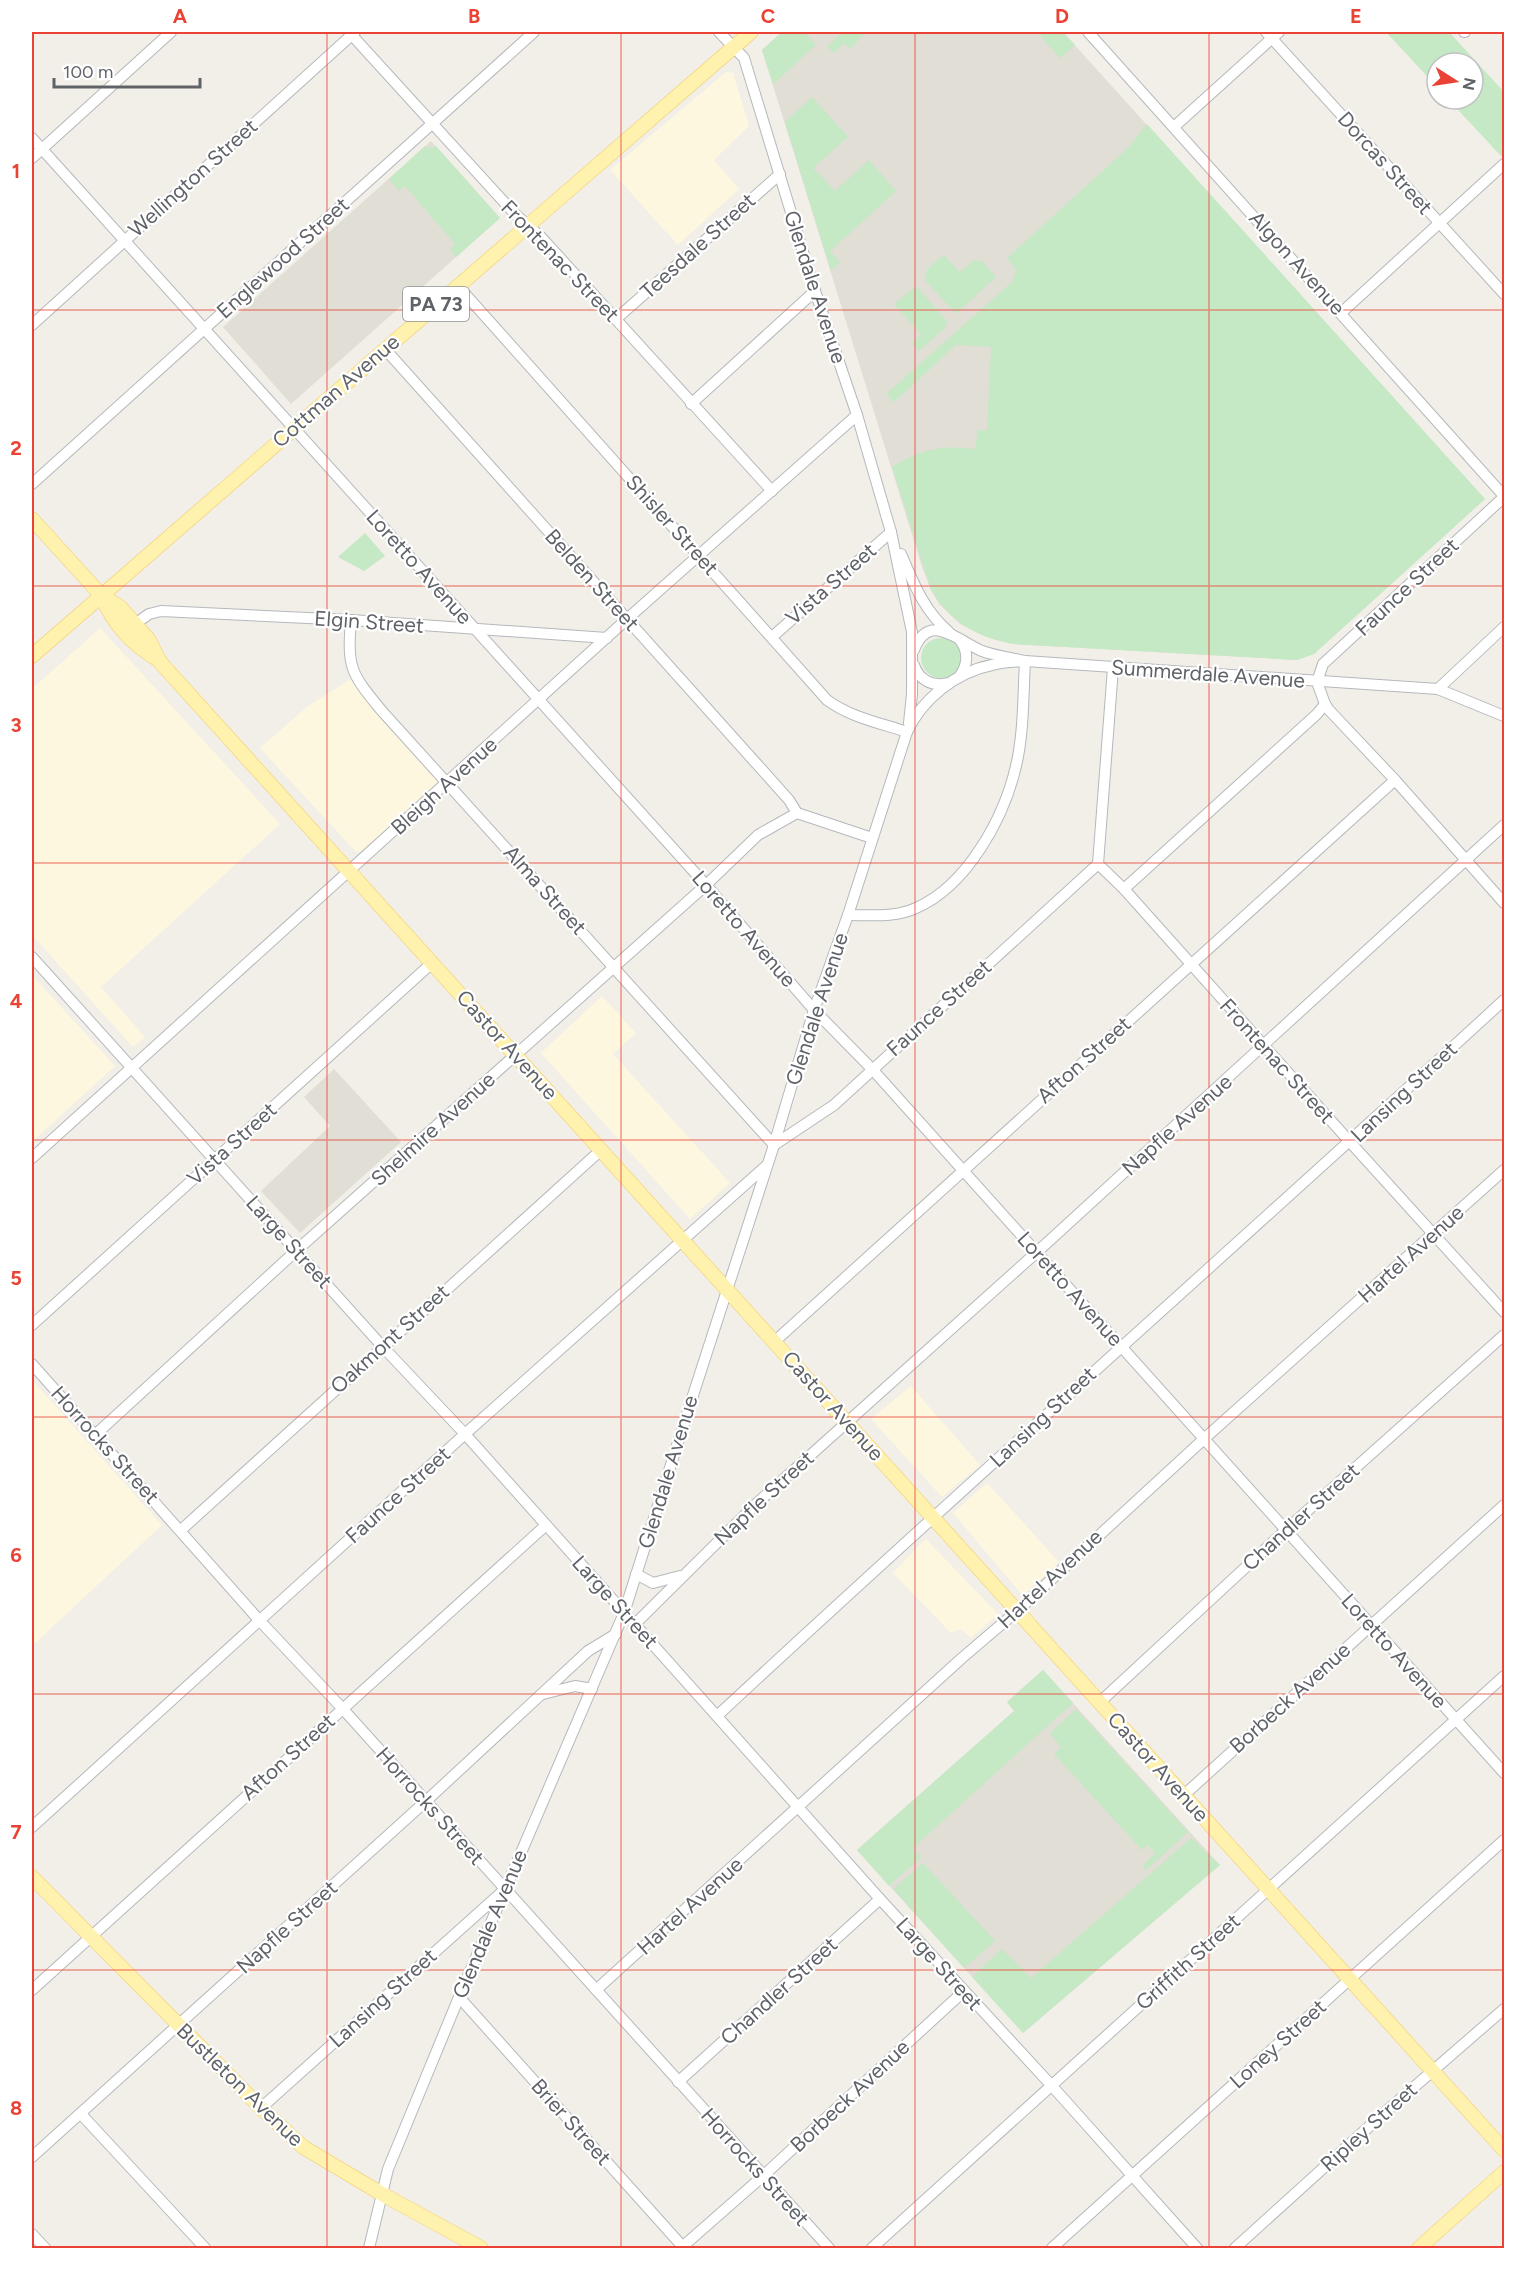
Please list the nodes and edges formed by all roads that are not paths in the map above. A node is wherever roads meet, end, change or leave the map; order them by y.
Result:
1 (171, 32) edge
2 (352, 32) edge
3 (534, 32) edge
4 (719, 32) edge
5 (751, 32) edge
6 (1088, 32) edge
7 (1272, 34) edge
8 (734, 46) junction
9 (433, 124) junction
10 (1175, 126) junction
11 (32, 138) edge
12 (42, 149) junction
13 (32, 158) edge
14 (1504, 164) edge
15 (780, 174) junction
16 (1439, 222) junction
17 (528, 225) junction
18 (124, 240) junction
19 (458, 286) junction
20 (815, 291) junction
21 (1504, 294) edge
22 (1341, 313) junction
23 (616, 320) junction
24 (32, 325) edge
25 (204, 330) junction
26 (385, 349) junction
27 (692, 404) junction
28 (857, 415) junction
29 (293, 428) junction
30 (32, 484) edge
31 (772, 491) junction
32 (1504, 497) edge
33 (32, 519) edge
34 (891, 532) junction
35 (700, 556) junction
36 (101, 595) junction
37 (627, 619) junction
38 (351, 620) junction
39 (135, 624) junction
40 (1504, 627) edge
41 (476, 629) junction
42 (951, 633) junction
43 (772, 636) junction
44 (607, 638) junction
45 (32, 656) edge
46 (913, 657) junction
47 (1025, 661) junction
48 (160, 662) junction
49 (1113, 668) junction
50 (954, 680) junction
51 (1317, 682) junction
52 (1438, 690) junction
53 (539, 700) junction
54 (1325, 704) junction
55 (1504, 716) edge
56 (907, 732) junction
57 (1395, 780) junction
58 (447, 783) junction
59 (798, 813) junction
60 (1504, 825) edge
61 (872, 838) junction
62 (1466, 859) junction
63 (1098, 864) junction
64 (350, 871) junction
65 (706, 885) junction
66 (1124, 889) junction
67 (1504, 903) edge
68 (848, 915) junction
69 (32, 957) edge
70 (432, 963) junction
71 (1190, 965) junction
72 (614, 967) junction
73 (1504, 1000) edge
74 (814, 1010) junction
75 (1264, 1045) junction
76 (516, 1055) junction
77 (132, 1068) junction
78 (872, 1069) junction
79 (1350, 1142) junction
80 (774, 1145) junction
81 (601, 1150) junction
82 (32, 1158) edge
83 (215, 1160) junction
84 (766, 1166) junction
85 (963, 1170) junction
86 (1504, 1170) edge
87 (1434, 1233) junction
88 (683, 1241) junction
89 (297, 1250) junction
90 (1037, 1252) junction
91 (726, 1290) junction
92 (1504, 1312) edge
93 (32, 1325) edge
94 (1504, 1335) edge
95 (774, 1342) junction
96 (382, 1346) junction
97 (1120, 1347) junction
98 (32, 1364) edge
99 (847, 1422) junction
100 (465, 1434) junction
101 (95, 1435) junction
102 (1205, 1438) junction
103 (1504, 1505) edge
104 (934, 1518) junction
105 (545, 1526) junction
106 (1287, 1529) junction
107 (181, 1530) junction
108 (636, 1574) junction
109 (683, 1575) junction
110 (1017, 1611) junction
111 (624, 1613) junction
112 (260, 1620) junction
113 (635, 1624) junction
114 (1371, 1626) junction
115 (616, 1634) junction
116 (1504, 1676) edge
117 (592, 1689) junction
118 (540, 1694) junction
119 (1100, 1702) junction
120 (342, 1708) junction
121 (717, 1716) junction
122 (1455, 1720) junction
123 (1504, 1773) edge
124 (1184, 1795) junction
125 (425, 1802) junction
126 (798, 1808) junction
127 (32, 1827) edge
128 (1504, 1840) edge
129 (32, 1877) edge
130 (505, 1888) junction
131 (1269, 1889) junction
132 (880, 1899) junction
133 (91, 1935) junction
134 (1350, 1979) junction
135 (32, 1990) edge
136 (596, 1990) junction
137 (964, 1991) junction
138 (459, 1997) junction
139 (1504, 2009) edge
140 (178, 2025) junction
141 (1433, 2071) junction
142 (678, 2082) junction
143 (1052, 2086) junction
144 (261, 2108) junction
145 (81, 2114) junction
146 (1504, 2150) edge
147 (32, 2157) edge
148 (1504, 2172) edge
149 (763, 2176) junction
150 (1133, 2176) junction
151 (382, 2194) junction
152 (32, 2234) edge
153 (45, 2248) edge
154 (205, 2248) edge
155 (369, 2248) edge
156 (482, 2248) edge
157 (682, 2248) edge
158 (829, 2248) edge
159 (872, 2248) edge
160 (1053, 2248) edge
161 (1197, 2248) edge
162 (1235, 2248) edge
163 (1419, 2248) edge

1 - 12 street
2 - 9 street, Frontenac Street
2 - 18 street, Wellington Street
3 - 9 street, Englewood Street
4 - 8 street
5 - 8 main road, Cottman Avenue / PA 73
6 - 10 street, Algon Avenue
7 - 10 street
7 - 16 street, Dorcas Street
8 - 15 street, Glendale Avenue
8 - 17 main road, Cottman Avenue / PA 73
9 - 17 street, Frontenac Street
9 - 25 street, Englewood Street
10 - 22 street, Algon Avenue
11 - 12 street, Loretto Avenue
12 - 13 street
12 - 18 street, Loretto Avenue
14 - 16 street
15 - 20 street, Glendale Avenue
15 - 23 street, Teesdale Street
16 - 21 street, Dorcas Street
16 - 22 street
17 - 19 main road, Cottman Avenue / PA 73
17 - 23 street, Frontenac Street
18 - 24 street, Wellington Street
18 - 25 street, Loretto Avenue
19 - 26 main road, Cottman Avenue / PA 73
19 - 35 street, Shisler Street
20 - 27 street
20 - 28 street, Glendale Avenue
22 - 32 street, Algon Avenue
23 - 27 street, Frontenac Street
25 - 29 street, Loretto Avenue
25 - 30 street, Englewood Street
26 - 29 main road, Cottman Avenue / PA 73
26 - 37 street, Belden Street
27 - 31 street, Frontenac Street
28 - 31 street, Bleigh Avenue
28 - 34 street, Glendale Avenue
29 - 36 main road, Cottman Avenue / PA 73
29 - 41 street, Loretto Avenue
31 - 35 street, Bleigh Avenue
32 - 51 street, Faunce Street
33 - 36 main road, Castor Avenue
34 - 42 street, Glendale Avenue
34 - 43 street, Vista Street
34 - 46 street, Glendale Avenue
35 - 37 street, Bleigh Avenue
35 - 43 street, Shisler Street
36 - 39 main road, Castor Avenue
36 - 45 main road, Cottman Avenue / PA 73
36 - 48 main road, Castor Avenue
37 - 44 street, Bleigh Avenue
37 - 59 street, Belden Street
38 - 39 street, Elgin Street
38 - 41 street, Elgin Street
38 - 58 street, Alma Street
39 - 48 main road, Castor Avenue
40 - 52 street
41 - 44 street, Elgin Street
41 - 53 street, Loretto Avenue
42 - 46 street
42 - 47 street, Summerdale Avenue
42 - 50 street, Glendale Avenue
43 - 56 street, Shisler Street
44 - 53 street, Bleigh Avenue
46 - 50 street, Summerdale Avenue
46 - 56 street, Glendale Avenue
47 - 49 street, Summerdale Avenue
47 - 50 street, Summerdale Avenue
47 - 68 street
48 - 64 main road, Castor Avenue
49 - 51 street, Summerdale Avenue
49 - 63 street
50 - 56 street, Glendale Avenue
51 - 52 street
51 - 54 street, Summerdale Avenue
52 - 55 street
53 - 58 street, Bleigh Avenue
53 - 65 street, Loretto Avenue
54 - 57 street, Summerdale Avenue
54 - 66 street
56 - 61 street, Glendale Avenue
57 - 62 street, Summerdale Avenue
57 - 71 street, Afton Street
58 - 64 street, Bleigh Avenue
58 - 72 street, Alma Street
59 - 61 street
59 - 65 street, Shelmire Avenue
60 - 62 street, Napfle Avenue
61 - 68 street, Glendale Avenue
62 - 67 street, Summerdale Avenue
62 - 75 street, Napfle Avenue
63 - 66 street, Frontenac Street
63 - 78 street, Faunce Street
64 - 70 main road, Castor Avenue
64 - 77 street, Bleigh Avenue
65 - 72 street, Shelmire Avenue
65 - 74 street, Loretto Avenue
66 - 71 street, Frontenac Street
68 - 74 street, Glendale Avenue
69 - 77 street, Large Street
70 - 76 main road, Castor Avenue
70 - 83 street, Vista Street
71 - 75 street, Frontenac Street
71 - 85 street, Afton Street
72 - 76 street, Shelmire Avenue
72 - 80 street, Alma Street
73 - 79 street, Lansing Street
74 - 78 street, Loretto Avenue
74 - 80 street, Glendale Avenue
75 - 79 street, Frontenac Street
75 - 90 street, Napfle Avenue
76 - 81 main road, Castor Avenue
76 - 89 street, Shelmire Avenue
77 - 82 street, Bleigh Avenue
77 - 83 street, Large Street
78 - 80 street, Faunce Street
78 - 85 street, Loretto Avenue
79 - 87 street, Frontenac Street
79 - 97 street, Lansing Street
80 - 84 street, Glendale Avenue
81 - 88 main road, Castor Avenue
81 - 96 street, Oakmont Street
83 - 89 street, Large Street
83 - 93 street, Vista Street
84 - 88 street, Faunce Street
84 - 91 street, Glendale Avenue
85 - 90 street, Loretto Avenue
85 - 95 street, Afton Street
86 - 87 street, Hartel Avenue
87 - 92 street, Frontenac Street
87 - 102 street, Hartel Avenue
88 - 91 main road, Castor Avenue
88 - 100 street, Faunce Street
89 - 96 street, Large Street
89 - 101 street, Shelmire Avenue
90 - 97 street, Loretto Avenue
90 - 99 street, Napfle Avenue
91 - 95 main road, Castor Avenue
91 - 108 street, Glendale Avenue
94 - 106 street, Chandler Street
95 - 99 main road, Castor Avenue
96 - 100 street, Large Street
96 - 107 street, Oakmont Street
97 - 102 street, Loretto Avenue
97 - 104 street, Lansing Street
98 - 101 street, Horrocks Street
99 - 104 main road, Castor Avenue
99 - 109 street, Napfle Street
100 - 105 street, Large Street
100 - 112 street, Faunce Street
101 - 107 street, Horrocks Street
102 - 106 street, Loretto Avenue
102 - 110 street, Hartel Avenue
103 - 114 street, Borbeck Avenue
104 - 110 main road, Castor Avenue
104 - 121 street, Lansing Street
105 - 111 street, Large Street
105 - 120 street, Afton Street
106 - 114 street, Loretto Avenue
106 - 119 street, Chandler Street
107 - 112 street, Horrocks Street
108 - 109 street, Napfle Street
108 - 111 street, Glendale Avenue
109 - 113 street, Napfle Street
110 - 119 main road, Castor Avenue
110 - 126 street, Hartel Avenue
111 - 113 street, Large Street
111 - 115 street, Glendale Avenue
112 - 120 street, Horrocks Street
112 - 127 street, Faunce Street
113 - 121 street, Large Street
114 - 122 street, Loretto Avenue
114 - 124 street, Borbeck Avenue
115 - 117 street, Glendale Avenue
115 - 118 street, Napfle Street
116 - 122 street, Griffith Street
117 - 118 street
117 - 130 street, Glendale Avenue
118 - 125 street, Napfle Street
119 - 124 main road, Castor Avenue
120 - 125 street, Horrocks Street
120 - 133 street, Afton Street
121 - 126 street, Large Street
122 - 123 street, Loretto Avenue
122 - 131 street, Griffith Street
124 - 131 main road, Castor Avenue
125 - 130 street, Horrocks Street
125 - 140 street, Napfle Street
126 - 132 street, Large Street
126 - 136 street, Hartel Avenue
128 - 134 street, Loney Street
129 - 133 main road, Bustleton Avenue
130 - 136 street, Horrocks Street
130 - 138 street, Glendale Avenue
130 - 144 street, Lansing Street
131 - 134 main road, Castor Avenue
131 - 143 street, Griffith Street
132 - 137 street, Large Street
132 - 142 street, Chandler Street
133 - 135 street, Afton Street
133 - 140 main road, Bustleton Avenue
134 - 141 main road, Castor Avenue
134 - 150 street, Loney Street
136 - 142 street, Horrocks Street
137 - 143 street, Large Street
137 - 149 street, Borbeck Avenue
138 - 151 street, Glendale Avenue
138 - 157 street, Brier Street
139 - 141 street, Ripley Street
140 - 144 main road, Bustleton Avenue
140 - 145 street, Napfle Street
141 - 146 main road, Castor Avenue
141 - 162 street, Ripley Street
142 - 149 street, Horrocks Street
143 - 150 street, Large Street
143 - 159 street, Griffith Street
144 - 151 main road, Bustleton Avenue
145 - 147 street, Napfle Street
145 - 154 street
148 - 163 main road
149 - 157 street, Borbeck Avenue
149 - 158 street, Horrocks Street
150 - 160 street, Loney Street
150 - 161 street, Large Street
151 - 155 street
151 - 156 main road, Bustleton Avenue
152 - 153 street

